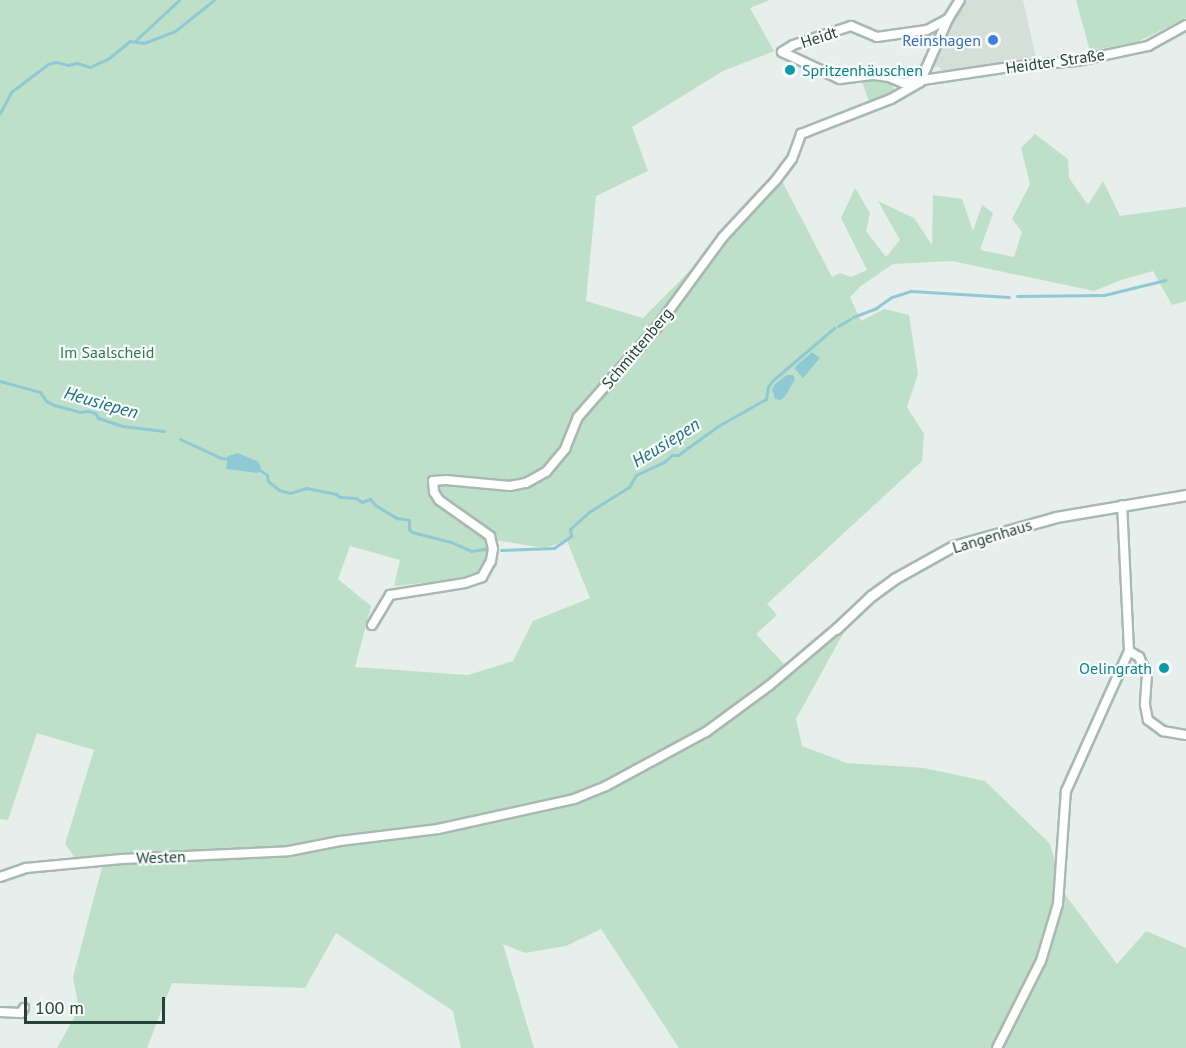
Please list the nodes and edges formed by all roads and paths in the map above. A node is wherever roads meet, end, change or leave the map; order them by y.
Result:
1 (960, 0) edge
2 (948, 19) junction
3 (1186, 25) edge
4 (920, 82) junction
5 (1186, 495) edge
6 (1122, 505) junction
7 (372, 625) dead end
8 (836, 628) joint
9 (1129, 651) junction
10 (770, 685) joint
11 (1186, 735) edge
12 (0, 877) edge
13 (24, 1008) dead end
14 (0, 1012) edge
15 (997, 1048) edge

1 - 2 street
2 - 4 street
2 - 4 street, Heidt
3 - 4 street, Heidter Straße
4 - 7 street, Schmittenberg
5 - 6 street, Langenhaus
6 - 8 street, Langenhaus
6 - 9 street
8 - 10 street, Langenhaus
9 - 11 street
9 - 15 street
10 - 12 street, Westen
13 - 14 street

